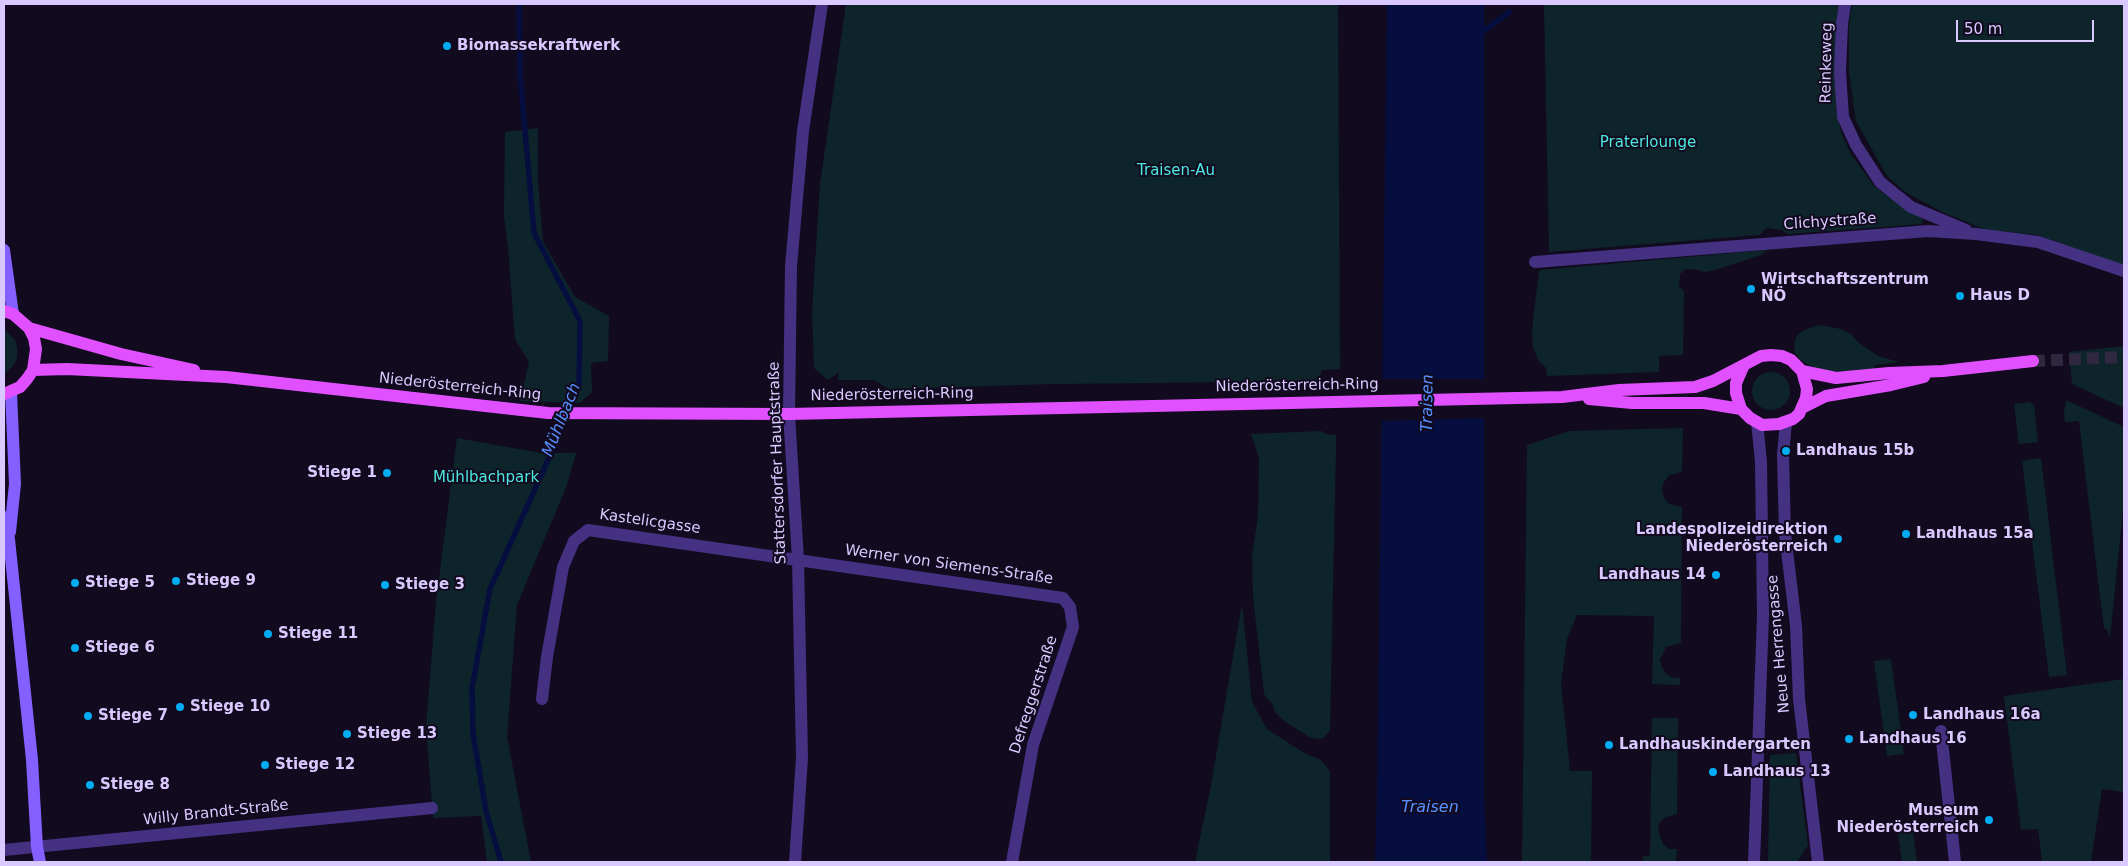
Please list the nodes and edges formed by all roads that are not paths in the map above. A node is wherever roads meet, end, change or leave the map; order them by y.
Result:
1 (822, 4) edge
2 (1845, 4) edge
3 (1976, 234) junction
4 (4, 250) edge
5 (1534, 262) dead end
6 (2124, 271) edge
7 (8, 312) edge
8 (29, 328) junction
9 (2033, 361) tunnel mouth
10 (1744, 367) junction
11 (33, 370) junction
12 (1943, 371) junction
13 (1802, 372) junction
14 (226, 378) junction
15 (8, 393) edge
16 (1562, 397) junction
17 (1804, 407) junction
18 (1741, 409) junction
19 (789, 414) junction
20 (1757, 422) junction
21 (1786, 422) junction
22 (4, 517) edge
23 (10, 539) junction
24 (798, 559) junction
25 (1073, 627) joint
26 (542, 700) dead end
27 (1941, 731) dead end
28 (432, 808) dead end
29 (37, 847) junction
30 (4, 850) edge
31 (40, 862) edge
32 (796, 862) edge
33 (1012, 862) edge
34 (1754, 862) edge
35 (1818, 862) edge
36 (1955, 862) edge

1 - 19 street, Stattersdorfer Hauptstraße
2 - 3 street, Reinkeweg
3 - 5 street, Clichystraße
3 - 6 street, Clichystraße
4 - 7 main road
7 - 8 main road
8 - 11 main road
8 - 14 main road, Niederösterreich-Ring
9 - 12 main road, Niederösterreich-Ring
10 - 13 main road, Niederösterreich-Ring
10 - 16 main road, Niederösterreich-Ring
10 - 18 main road
11 - 14 main road, Niederösterreich-Ring
11 - 15 main road
12 - 13 main road, Niederösterreich-Ring
12 - 17 main road, Niederösterreich-Ring
13 - 17 main road
14 - 19 main road, Niederösterreich-Ring
15 - 23 main road
16 - 18 main road, Niederösterreich-Ring
16 - 19 main road, Niederösterreich-Ring
17 - 21 main road, Niederösterreich-Ring
18 - 20 main road, Niederösterreich-Ring
19 - 24 street, Stattersdorfer Hauptstraße
20 - 21 main road
20 - 34 street, Neue Herrengasse
21 - 35 street, Neue Herrengasse
22 - 23 main road
23 - 29 main road
24 - 25 street, Werner von Siemens-Straße
24 - 26 street, Kastelicgasse
24 - 32 street, Stattersdorfer Hauptstraße
25 - 33 street, Defreggerstraße
27 - 36 street
28 - 29 street, Willy Brandt-Straße
29 - 30 street, Willy Brandt-Straße
29 - 31 main road

